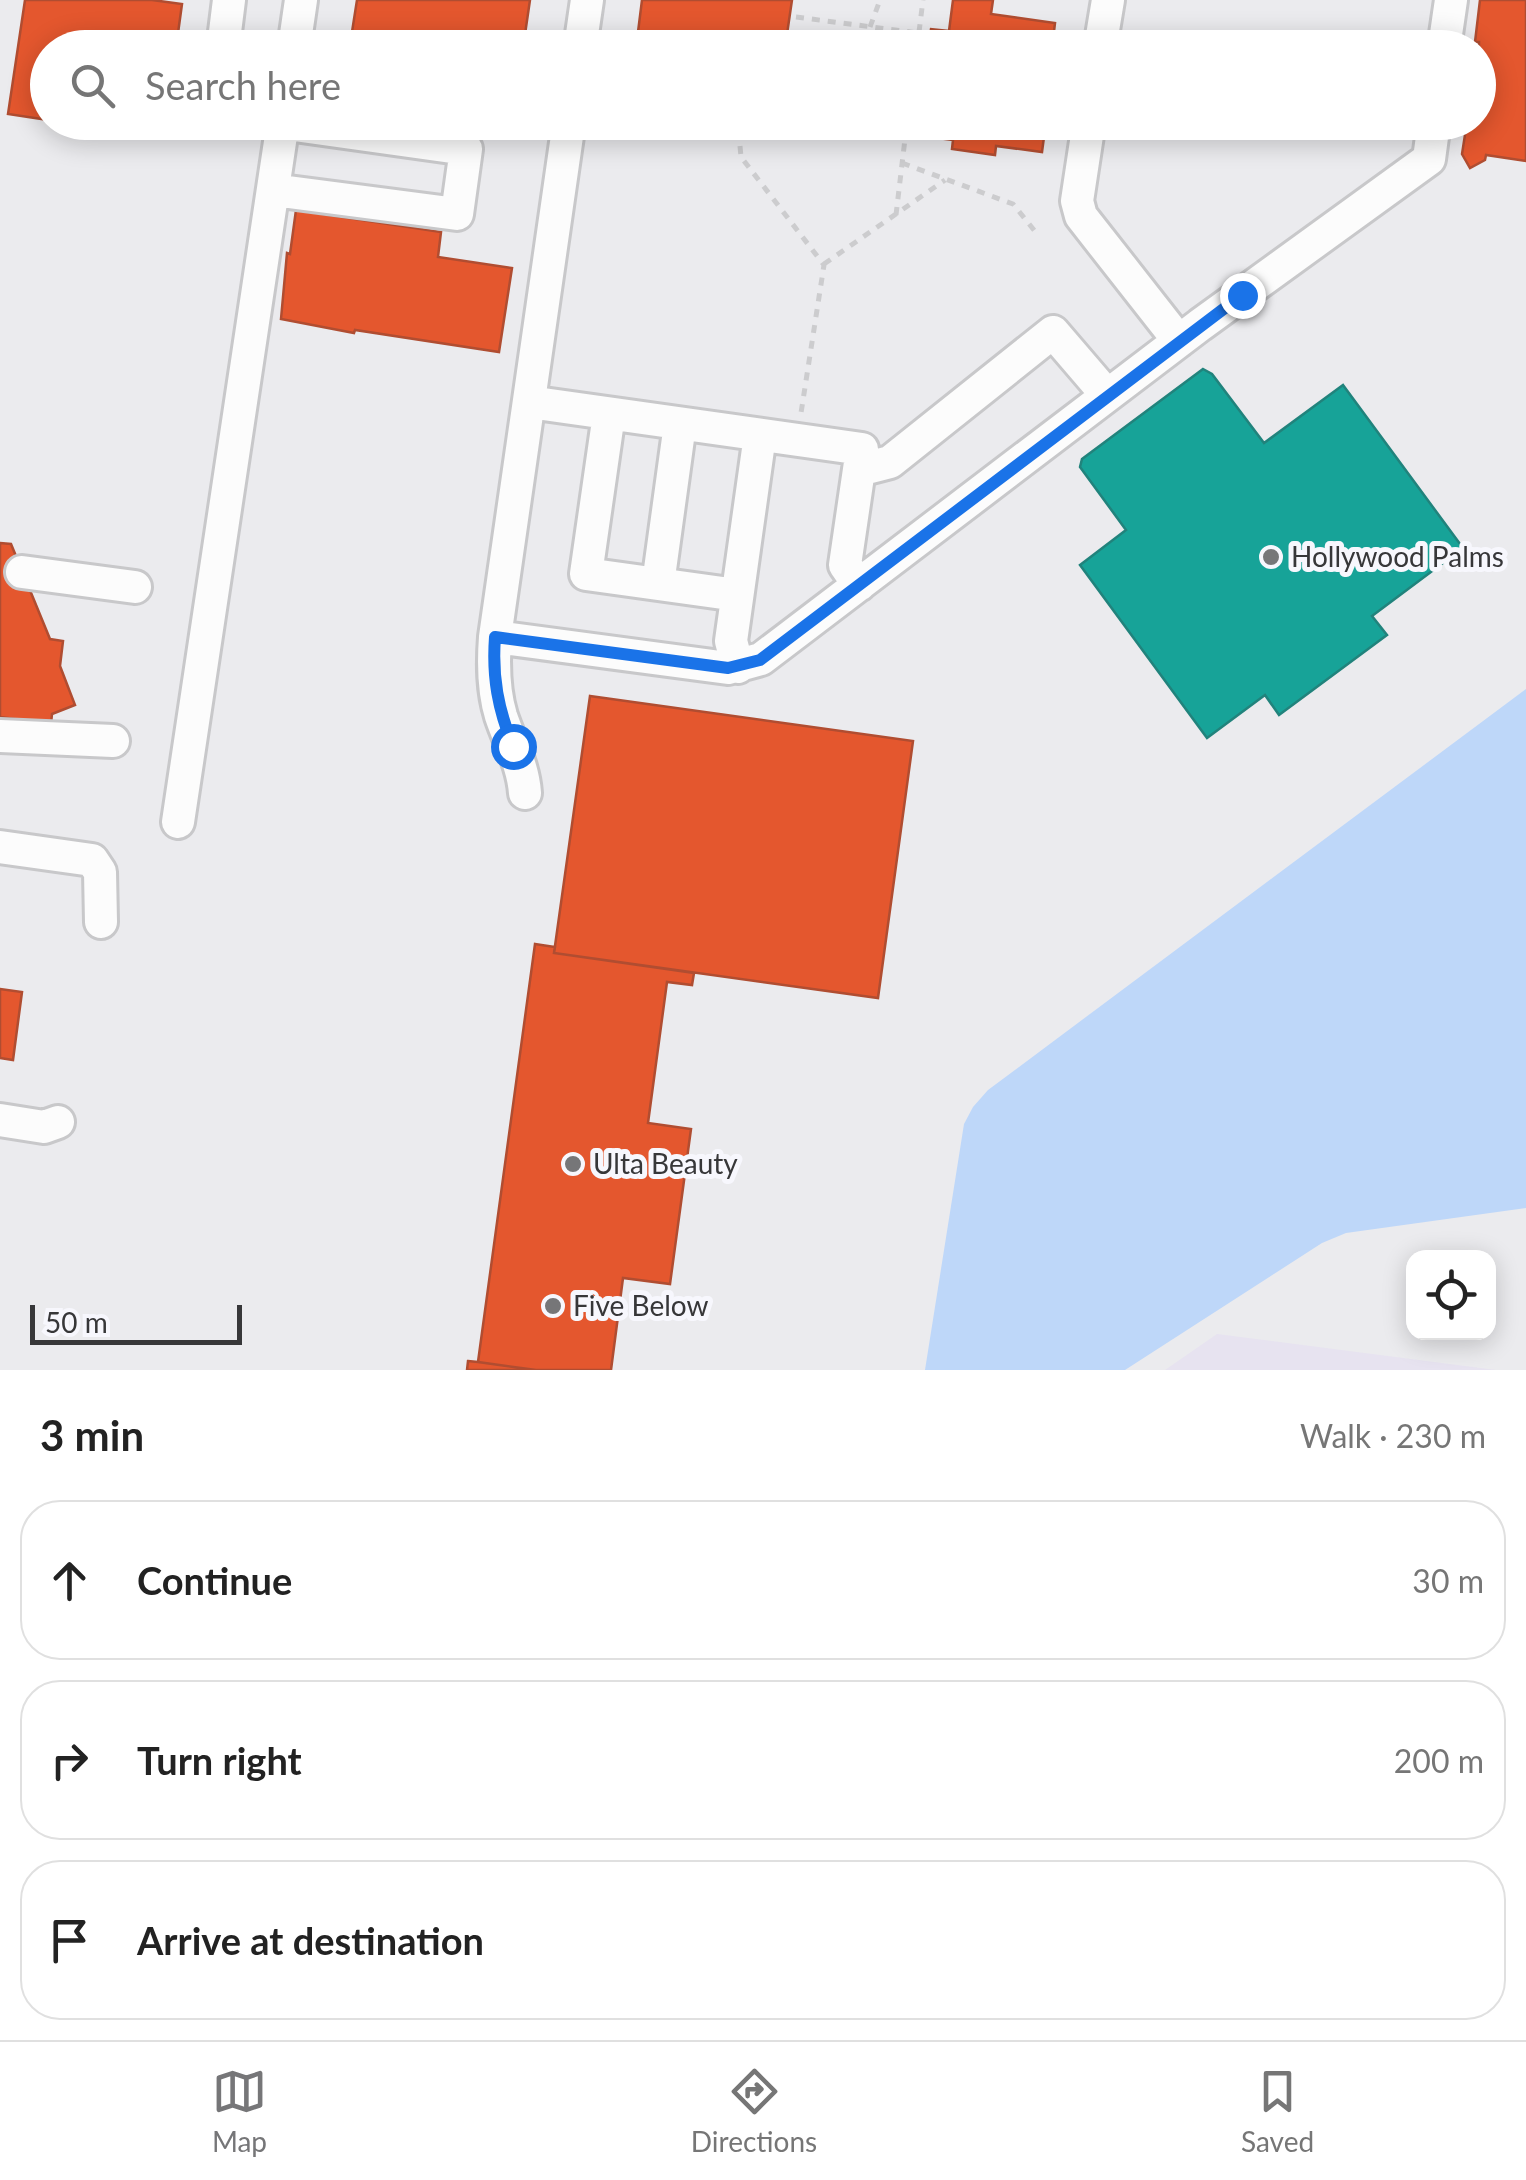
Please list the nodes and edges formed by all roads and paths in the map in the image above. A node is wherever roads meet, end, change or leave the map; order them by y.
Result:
1 (230, 0) edge
2 (301, 0) edge
3 (587, 0) edge
4 (880, 0) edge
5 (923, 0) edge
6 (1108, 0) edge
7 (1451, 0) edge
8 (796, 16) dead end
9 (870, 27) junction
10 (226, 30) edge
11 (297, 30) edge
12 (583, 30) edge
13 (891, 30) edge
14 (919, 30) edge
15 (1103, 30) edge
16 (1447, 30) edge
17 (279, 140) edge
18 (402, 140) edge
19 (566, 140) edge
20 (905, 140) edge
21 (1086, 140) edge
22 (1432, 140) edge
23 (740, 146) dead end
24 (902, 163) junction
25 (945, 180) junction
26 (272, 190) junction
27 (896, 215) junction
28 (1038, 235) dead end
29 (824, 264) junction
30 (1179, 341) junction
31 (1108, 395) junction
32 (528, 402) junction
33 (609, 414) junction
34 (680, 424) junction
35 (800, 426) dead end
36 (760, 435) junction
37 (859, 470) junction
38 (22, 572) dead end
39 (658, 584) junction
40 (858, 585) junction
41 (135, 587) dead end
42 (737, 595) junction
43 (495, 637) junction
44 (738, 666) junction
45 (0, 736) edge
46 (113, 741) dead end
47 (525, 793) dead end
48 (178, 822) dead end
49 (0, 847) edge
50 (101, 922) dead end
51 (0, 1120) edge
52 (58, 1122) dead end

1 - 10 lane
2 - 11 lane
3 - 12 lane
4 - 9 path
5 - 14 path
6 - 15 lane
7 - 16 lane
8 - 9 path
9 - 13 path
17 - 26 lane
18 - 26 lane
19 - 32 lane
20 - 24 path
21 - 30 lane
22 - 30 lane
23 - 29 path
24 - 25 path
24 - 27 path
25 - 27 path
25 - 28 path
26 - 48 lane
27 - 29 path
29 - 35 path
30 - 31 lane
31 - 37 lane
31 - 40 lane
32 - 33 lane
32 - 43 lane
33 - 34 lane
33 - 39 lane
34 - 36 lane
34 - 39 lane
36 - 37 lane
36 - 42 lane
37 - 40 lane
38 - 41 lane
39 - 42 lane
40 - 44 lane
42 - 44 lane
43 - 44 lane
43 - 47 lane
45 - 46 lane
49 - 50 lane
51 - 52 lane

